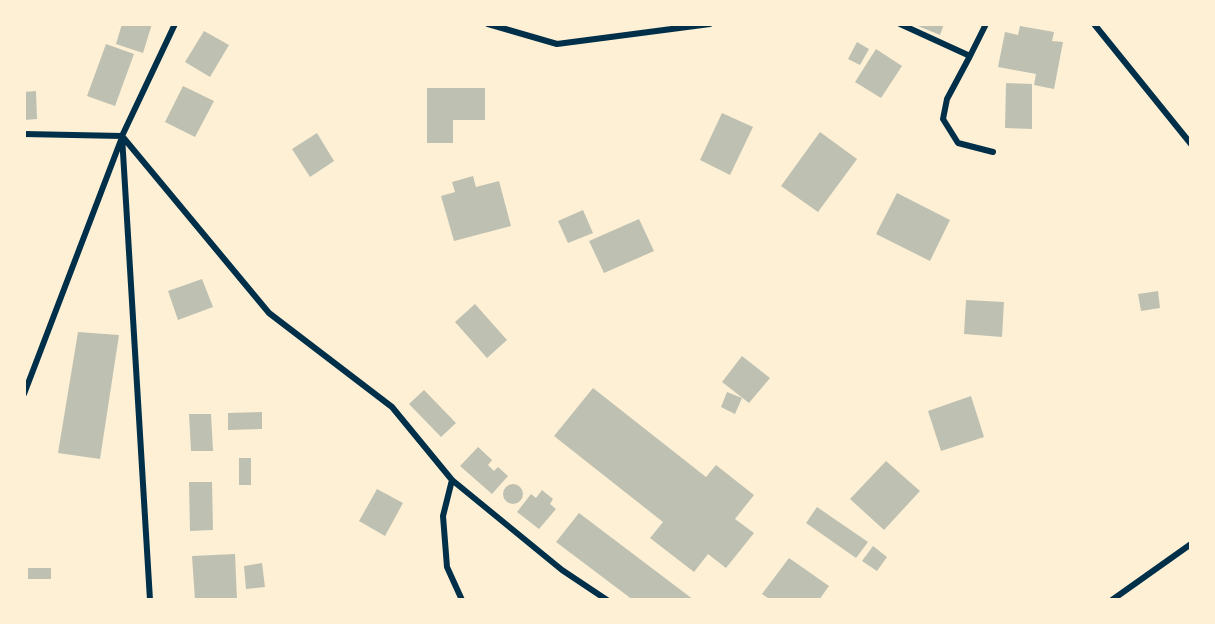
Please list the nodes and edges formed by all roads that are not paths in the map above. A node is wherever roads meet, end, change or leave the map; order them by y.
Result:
1 (175, 24) edge
2 (488, 24) edge
3 (710, 24) edge
4 (900, 24) edge
5 (986, 24) edge
6 (1094, 24) edge
7 (970, 56) junction
8 (24, 134) edge
9 (122, 136) junction
10 (1191, 144) edge
11 (993, 152) dead end
12 (24, 394) edge
13 (452, 480) junction
14 (1191, 544) edge
15 (150, 600) edge
16 (462, 600) edge
17 (607, 600) edge
18 (1112, 600) edge

1 - 9 street
2 - 3 street
4 - 7 street
5 - 7 street
6 - 10 street
7 - 11 street
8 - 9 street
9 - 12 street
9 - 13 street
9 - 15 street
13 - 16 street
13 - 17 street
14 - 18 street

